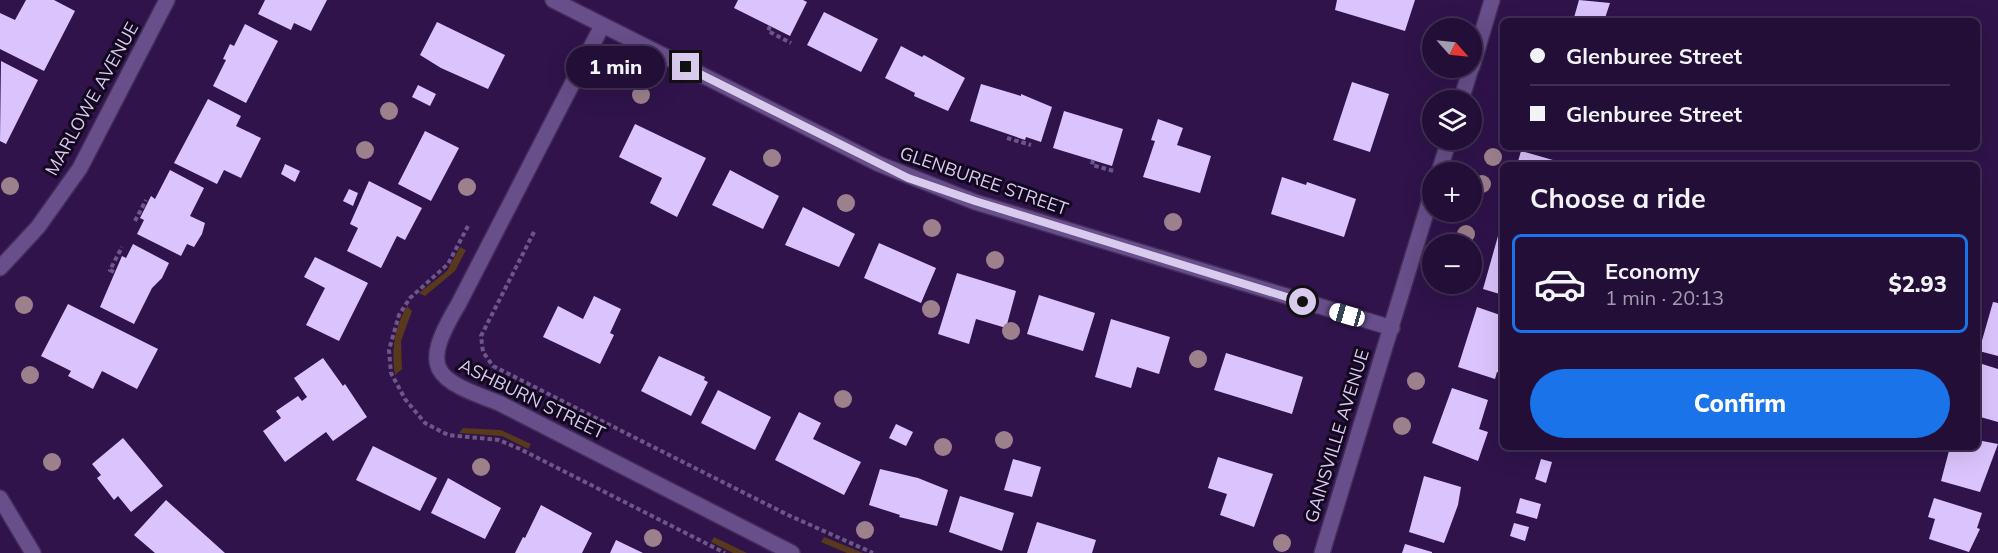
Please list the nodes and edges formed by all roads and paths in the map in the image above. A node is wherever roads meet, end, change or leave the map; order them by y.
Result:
1 (167, 0) edge
2 (553, 0) edge
3 (1492, 0) edge
4 (602, 26) junction
5 (770, 26) dead end
6 (1482, 32) edge
7 (791, 43) dead end
8 (1007, 138) dead end
9 (1031, 145) dead end
10 (1093, 160) dead end
11 (1114, 171) dead end
12 (146, 200) dead end
13 (135, 221) dead end
14 (1424, 222) edge
15 (534, 232) dead end
16 (122, 247) dead end
17 (0, 268) edge
18 (114, 272) dead end
19 (1392, 328) junction
20 (0, 498) edge
21 (33, 553) edge
22 (792, 553) edge
23 (873, 553) edge
24 (1322, 553) edge

1 - 17 street, MARLOWE AVENUE
2 - 4 street, GLENBUREE STREET
3 - 6 street
4 - 19 street, GLENBUREE STREET
4 - 22 street, ASHBURN STREET
5 - 7 path
8 - 9 path
10 - 11 path
12 - 13 path
14 - 19 street, GAINSVILLE AVENUE
15 - 23 path
16 - 18 path
19 - 24 street, GAINSVILLE AVENUE
20 - 21 street

